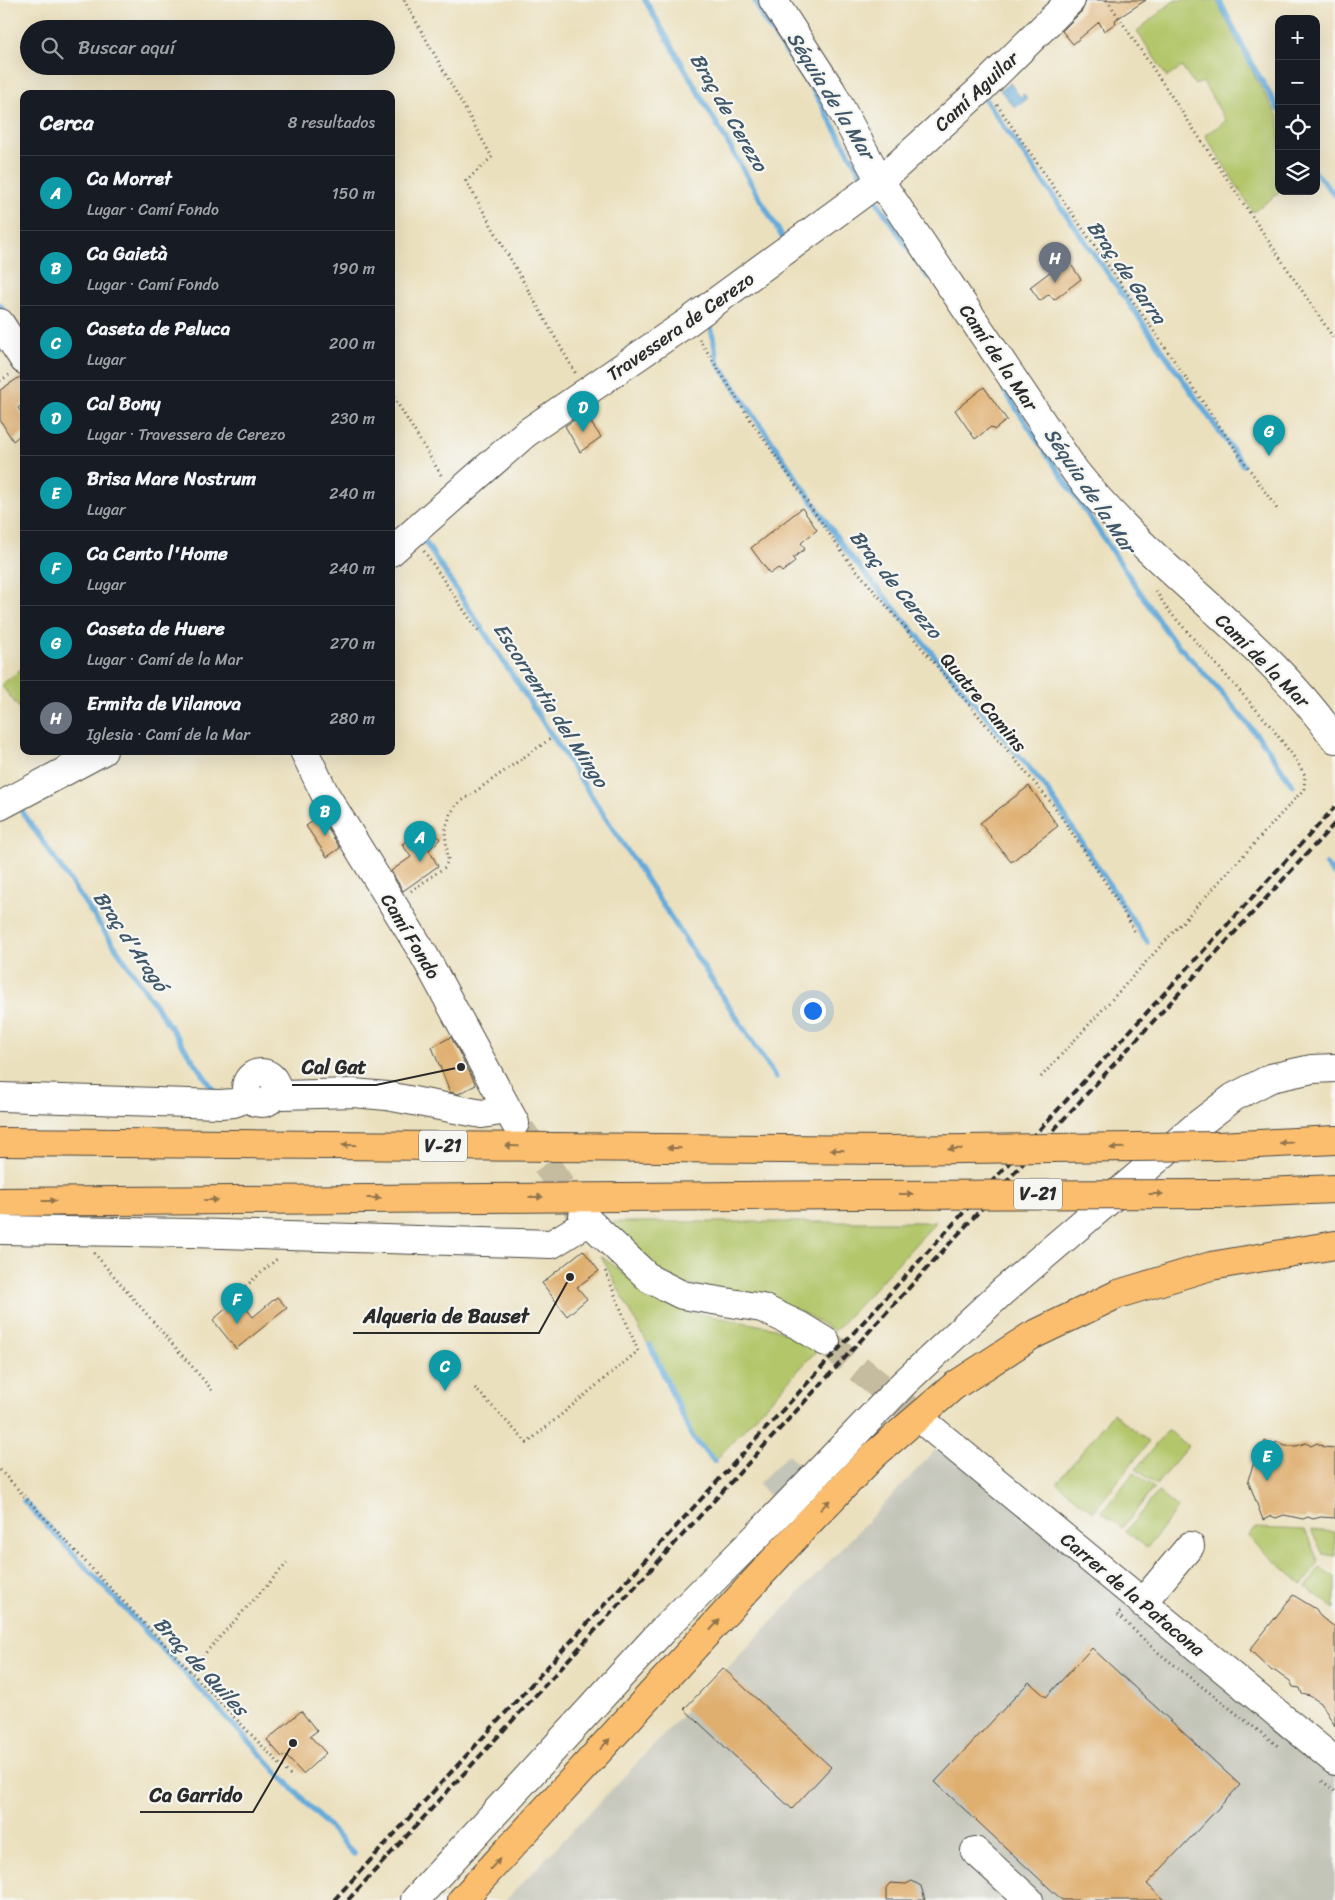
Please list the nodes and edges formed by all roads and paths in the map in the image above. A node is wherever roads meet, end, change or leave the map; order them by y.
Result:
1 (404, 0) edge
2 (773, 0) edge
3 (1071, 0) edge
4 (1107, 0) edge
5 (981, 89) junction
6 (880, 181) junction
7 (688, 322) junction
8 (0, 323) edge
9 (1335, 340) edge
10 (20, 354) edge
11 (586, 392) junction
12 (395, 400) edge
13 (455, 498) junction
14 (1277, 509) dead end
15 (412, 534) junction
16 (395, 549) edge
17 (1151, 554) junction
18 (478, 631) dead end
19 (550, 739) dead end
20 (1335, 740) edge
21 (95, 755) edge
22 (306, 755) edge
23 (0, 806) edge
24 (393, 904) junction
25 (1135, 932) dead end
26 (1335, 1068) edge
27 (1041, 1078) dead end
28 (0, 1096) edge
29 (1335, 1140) edge
30 (0, 1142) edge
31 (1335, 1189) edge
32 (0, 1202) edge
33 (0, 1230) edge
34 (80, 1231) junction
35 (296, 1236) junction
36 (1335, 1245) edge
37 (603, 1267) dead end
38 (238, 1293) dead end
39 (826, 1342) tunnel mouth
40 (475, 1388) dead end
41 (213, 1391) dead end
42 (930, 1427) tunnel mouth
43 (0, 1470) edge
44 (1190, 1546) dead end
45 (289, 1562) dead end
46 (1142, 1602) junction
47 (189, 1672) junction
48 (1335, 1762) edge
49 (293, 1778) dead end
50 (975, 1851) dead end
51 (416, 1900) edge
52 (462, 1900) edge
53 (1029, 1900) edge

1 - 11 path
2 - 6 street, Camí de la Mar
3 - 5 street, Camí Aguilar
4 - 9 path
5 - 6 street, Camí Aguilar
5 - 14 path
6 - 7 street, Travessera de Cerezo
6 - 17 street, Camí de la Mar
7 - 11 street, Travessera de Cerezo
7 - 25 path, Quatre Camins
8 - 10 street
11 - 13 street, Travessera de Cerezo
12 - 13 path
13 - 15 street, Travessera de Cerezo
15 - 16 street, Travessera de Cerezo
15 - 18 path
17 - 20 street, Camí de la Mar
17 - 27 path
19 - 24 path
21 - 23 street
22 - 24 street, Camí Fondo
24 - 28 street, Camí Fondo
26 - 51 street
29 -> 30 main road, V-21, bridge
32 -> 31 main road, V-21, bridge
33 - 34 street
34 - 35 street
34 - 41 path
35 - 38 path
35 - 39 street
52 -> 36 main road
37 - 40 path
42 - 46 street, Carrer de la Patacona
43 - 47 path
44 - 46 street
45 - 47 path
46 - 48 street, Carrer de la Patacona
47 - 49 path
50 - 53 street

